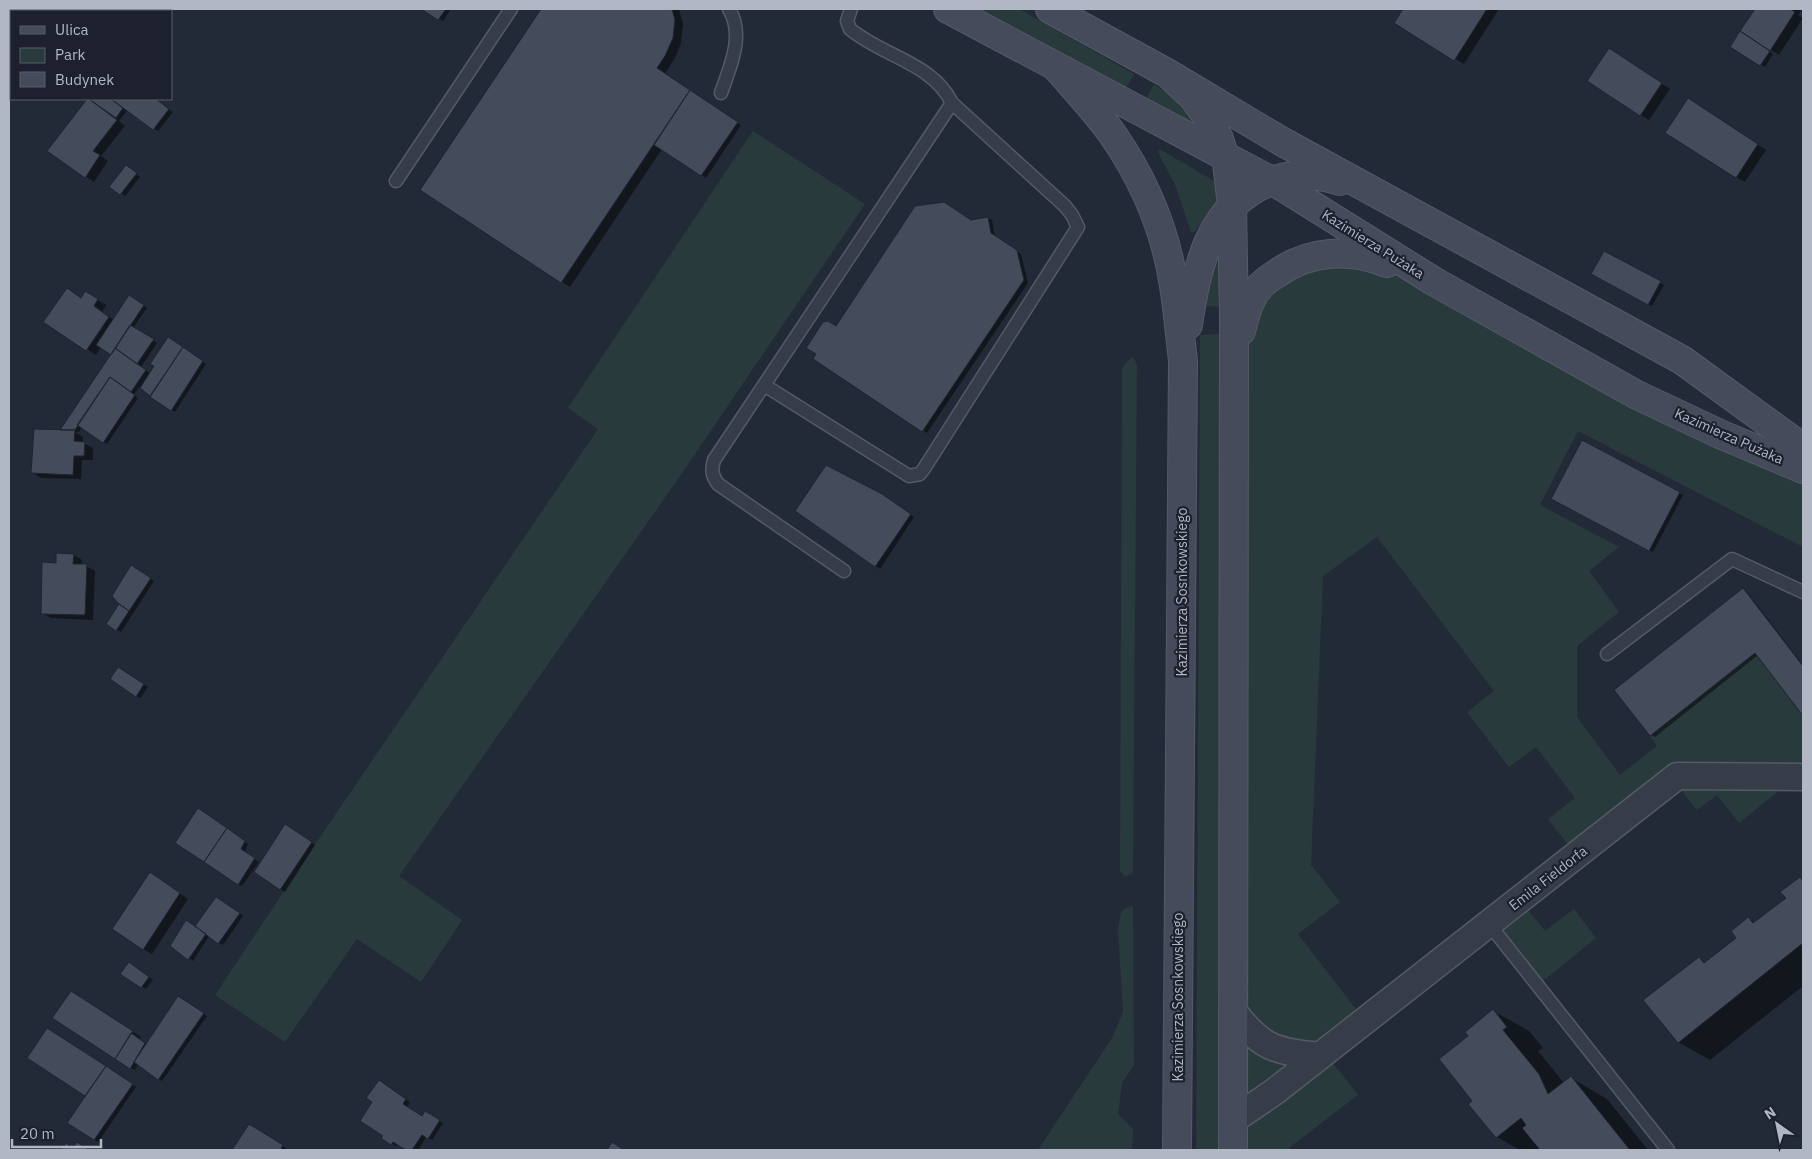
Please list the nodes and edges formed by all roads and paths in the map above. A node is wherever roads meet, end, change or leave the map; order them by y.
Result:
1 (511, 9) edge
2 (729, 9) edge
3 (851, 9) edge
4 (948, 9) edge
5 (1050, 9) edge
6 (1057, 68) junction
7 (1166, 73) junction
8 (721, 93) dead end
9 (952, 103) junction
10 (1225, 157) junction
11 (396, 181) dead end
12 (1271, 181) junction
13 (1372, 190) junction
14 (1232, 205) junction
15 (1435, 282) junction
16 (1183, 361) junction
17 (1234, 370) junction
18 (764, 385) junction
19 (1803, 448) edge
20 (1803, 469) edge
21 (844, 571) dead end
22 (1803, 592) edge
23 (1606, 654) dead end
24 (1803, 777) edge
25 (1489, 924) junction
26 (1234, 1012) junction
27 (1320, 1056) junction
28 (1233, 1120) junction
29 (1177, 1150) edge
30 (1233, 1150) edge
31 (1668, 1150) edge

1 - 11 lane
2 - 8 lane
3 - 9 lane
4 - 6 street, Kazimierza Pużaka
5 - 7 street, Kazimierza Pużaka
6 - 10 street, Kazimierza Pużaka
6 - 16 street, Kazimierza Sosnkowskiego
7 - 10 street
7 - 13 street, Kazimierza Pużaka
9 - 18 lane
9 - 18 lane
10 - 12 street, Kazimierza Pużaka
10 - 14 street
12 - 13 street
12 - 14 street
12 - 15 street, Kazimierza Pużaka
13 - 19 street, Kazimierza Pużaka
14 - 16 street
14 - 17 street
15 - 17 street
15 - 20 street, Kazimierza Pużaka
16 - 29 street, Kazimierza Sosnkowskiego
17 - 26 street
18 - 21 lane
22 - 23 lane
24 - 25 street, Emila Fieldorfa
25 - 27 street, Emila Fieldorfa
25 - 31 lane
26 - 27 street
26 - 28 street
27 - 28 street, Emila Fieldorfa
28 - 30 street

